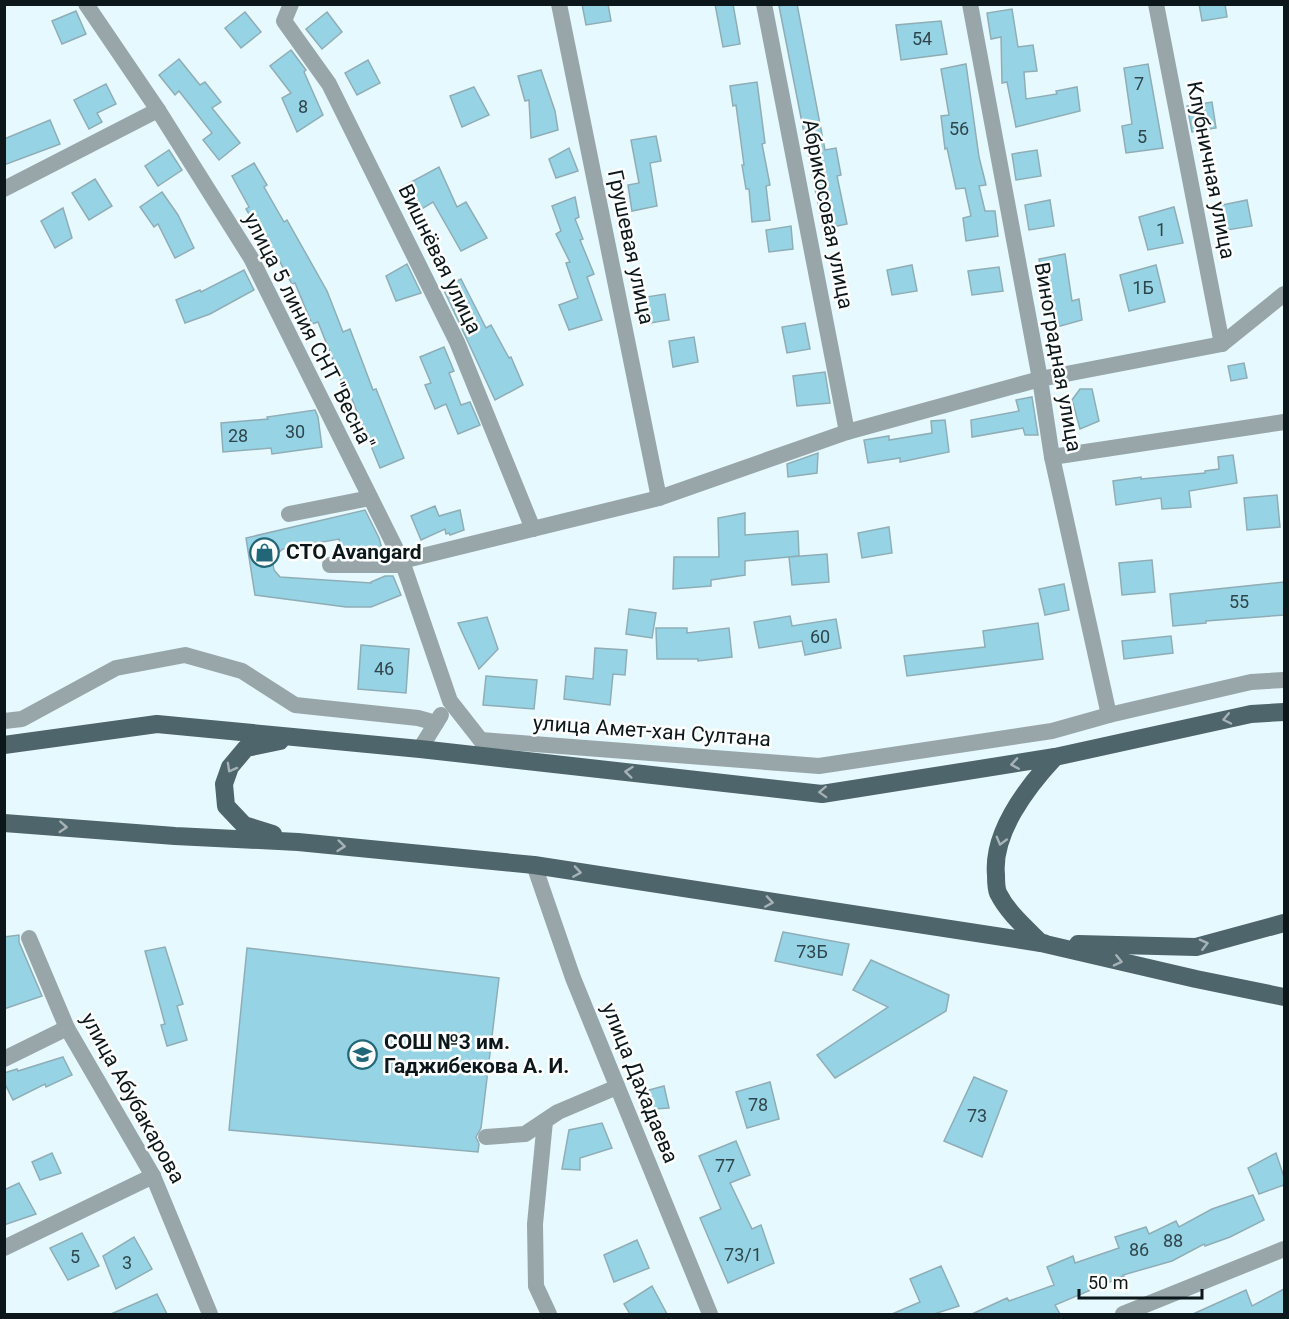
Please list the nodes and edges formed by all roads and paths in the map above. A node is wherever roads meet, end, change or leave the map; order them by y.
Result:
1 (86, 4) edge
2 (291, 4) edge
3 (558, 4) edge
4 (764, 4) edge
5 (970, 4) edge
6 (1156, 4) edge
7 (158, 110) junction
8 (4, 189) edge
9 (1284, 294) edge
10 (1222, 344) junction
11 (1040, 379) junction
12 (1284, 422) edge
13 (847, 432) junction
14 (1052, 458) junction
15 (370, 498) junction
16 (659, 498) junction
17 (289, 514) dead end
18 (533, 529) junction
19 (402, 563) junction
20 (330, 566) dead end
21 (1284, 680) edge
22 (450, 701) junction
23 (1284, 712) edge
24 (1251, 714) junction
25 (1109, 715) junction
26 (4, 721) edge
27 (1284, 722) edge
28 (436, 723) junction
29 (299, 737) junction
30 (481, 741) junction
31 (4, 745) edge
32 (420, 749) junction
33 (494, 757) junction
34 (1055, 758) junction
35 (4, 823) edge
36 (298, 842) junction
37 (534, 866) junction
38 (1284, 923) edge
39 (29, 938) dead end
40 (1041, 943) junction
41 (1284, 997) edge
42 (67, 1028) junction
43 (4, 1059) edge
44 (617, 1087) junction
45 (545, 1121) junction
46 (486, 1137) dead end
47 (153, 1176) junction
48 (4, 1248) edge
49 (1284, 1249) edge
50 (210, 1314) edge
51 (549, 1314) edge
52 (710, 1314) edge
53 (1123, 1314) edge

1 - 7 street, улица 5 линия СНТ "Весна"
2 - 18 street, Вишнёвая улица
3 - 16 street, Грушевая улица
4 - 13 street, Абрикосовая улица
5 - 11 street, Виноградная улица
6 - 10 street, Клубничная улица
7 - 8 street
7 - 15 street, улица 5 линия СНТ "Весна"
9 - 10 street
10 - 11 street
11 - 13 street
11 - 14 street, Виноградная улица
12 - 14 street
13 - 16 street
14 - 25 street, Виноградная улица
15 - 17 street
15 - 19 street, улица 5 линия СНТ "Весна"
16 - 18 street
18 - 19 street
19 - 20 street
19 - 22 street, улица 5 линия СНТ "Весна"
21 - 25 street, улица Амет-хан Султана
22 - 28 street
22 - 30 street, улица 5 линия СНТ "Весна"
23 - 24 main road
24 - 27 main road
24 -> 34 main road
25 - 30 street, улица Амет-хан Султана
26 - 28 street
28 - 32 street
29 - 31 main road
29 - 32 main road
29 -> 36 main road
30 - 33 street, улица 5 линия СНТ "Весна"
32 - 33 main road
34 -> 33 main road
34 -> 40 main road
35 -> 36 main road
36 -> 37 main road
37 -> 40 main road
37 - 44 street, улица Дахадаева
40 -> 38 main road
39 - 42 street, улица Абубакарова
40 -> 41 main road
42 - 43 street
42 - 47 street, улица Абубакарова
44 - 45 street
44 - 52 street, улица Дахадаева
45 - 46 street
45 - 51 street
47 - 48 street
47 - 50 street, улица Абубакарова
49 - 53 street

